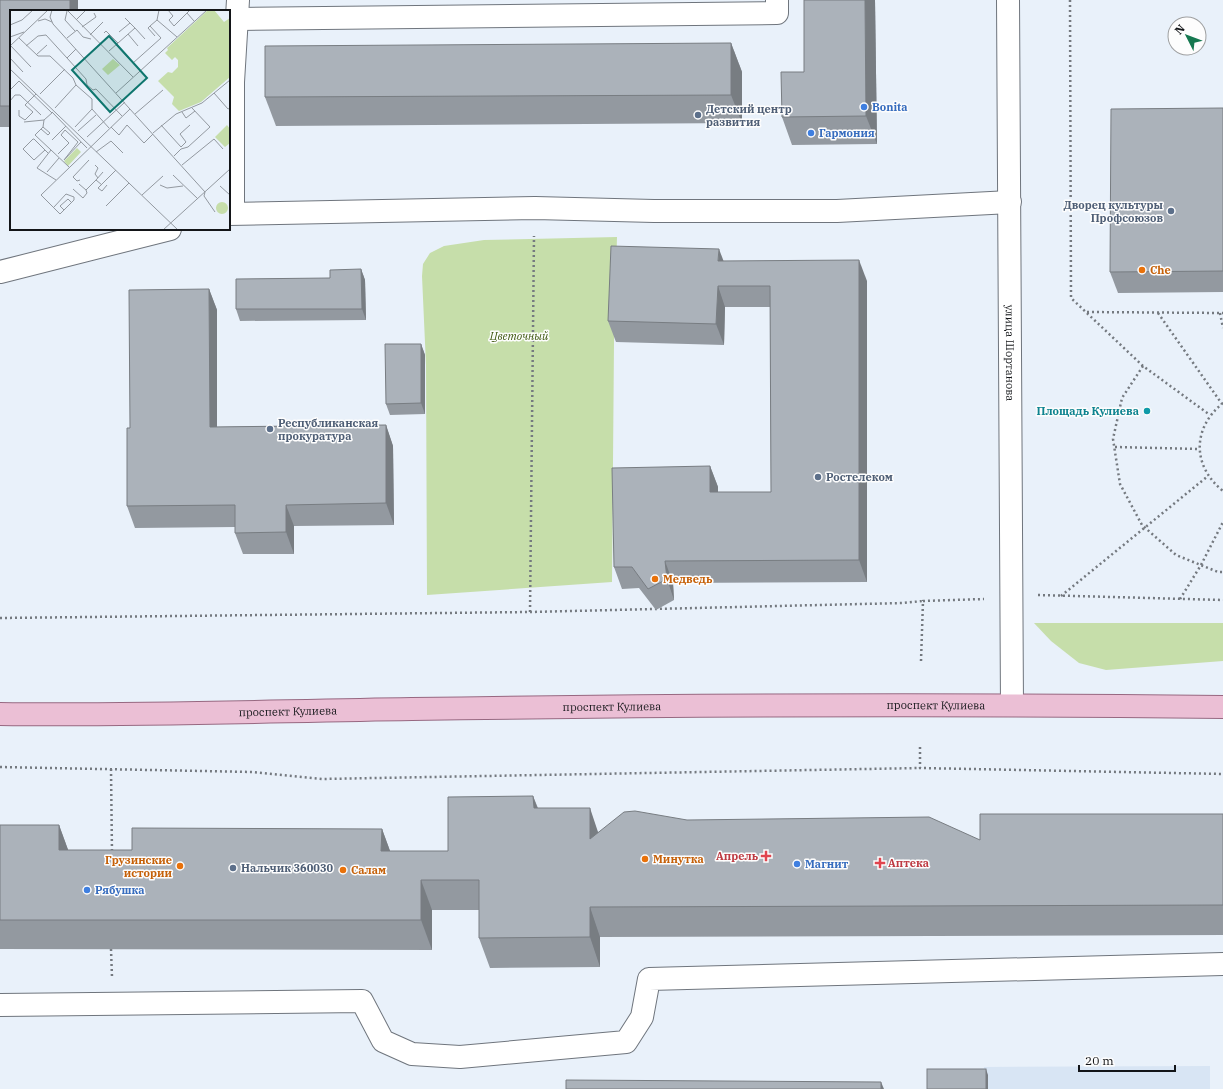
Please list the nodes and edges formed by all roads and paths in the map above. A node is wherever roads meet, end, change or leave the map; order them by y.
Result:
1 (777, 0) edge
2 (1008, 0) edge
3 (1070, 0) edge
4 (238, 10) edge
5 (1010, 202) junction
6 (535, 208) junction
7 (231, 213) edge
8 (166, 230) edge
9 (0, 272) edge
10 (1086, 312) junction
11 (1158, 312) junction
12 (1222, 313) edge
13 (1223, 328) edge
14 (1143, 366) junction
15 (1223, 403) edge
16 (1210, 415) junction
17 (1115, 447) junction
18 (1199, 449) junction
19 (1208, 476) junction
20 (1223, 491) edge
21 (1223, 522) edge
22 (1145, 527) junction
23 (1201, 565) junction
24 (1223, 572) edge
25 (1034, 595) dead end
26 (1061, 596) junction
27 (989, 599) dead end
28 (1180, 599) junction
29 (1223, 600) edge
30 (923, 601) junction
31 (530, 612) junction
32 (0, 618) edge
33 (921, 661) dead end
34 (1012, 705) junction
35 (1223, 707) edge
36 (0, 714) edge
37 (920, 747) dead end
38 (0, 767) edge
39 (920, 768) junction
40 (112, 769) junction
41 (1223, 774) edge
42 (112, 856) edge
43 (111, 949) edge
44 (1223, 964) edge
45 (112, 984) dead end
46 (0, 1005) edge

1 - 4 street
2 - 5 street, улица Шортанова
3 - 10 path
4 - 7 street
5 - 6 street
5 - 34 street, улица Шортанова
6 - 7 street
6 - 31 path
8 - 9 street
10 - 11 path
10 - 14 path
11 - 12 path
11 - 15 path
12 - 13 path
14 - 16 path
14 - 17 path
15 - 16 path
16 - 18 path
17 - 18 path
17 - 22 path
18 - 19 path
19 - 20 path
19 - 22 path
21 - 23 path
22 - 23 path
22 - 26 path
23 - 24 path
23 - 28 path
25 - 26 path
26 - 28 path
27 - 30 path
28 - 29 path
30 - 31 path
30 - 33 path
31 - 32 path
34 - 35 main road, проспект Кулиева
34 - 36 main road, проспект Кулиева
37 - 39 path
38 - 40 path
39 - 40 path
39 - 41 path
40 - 42 path
43 - 45 path
44 - 46 street

